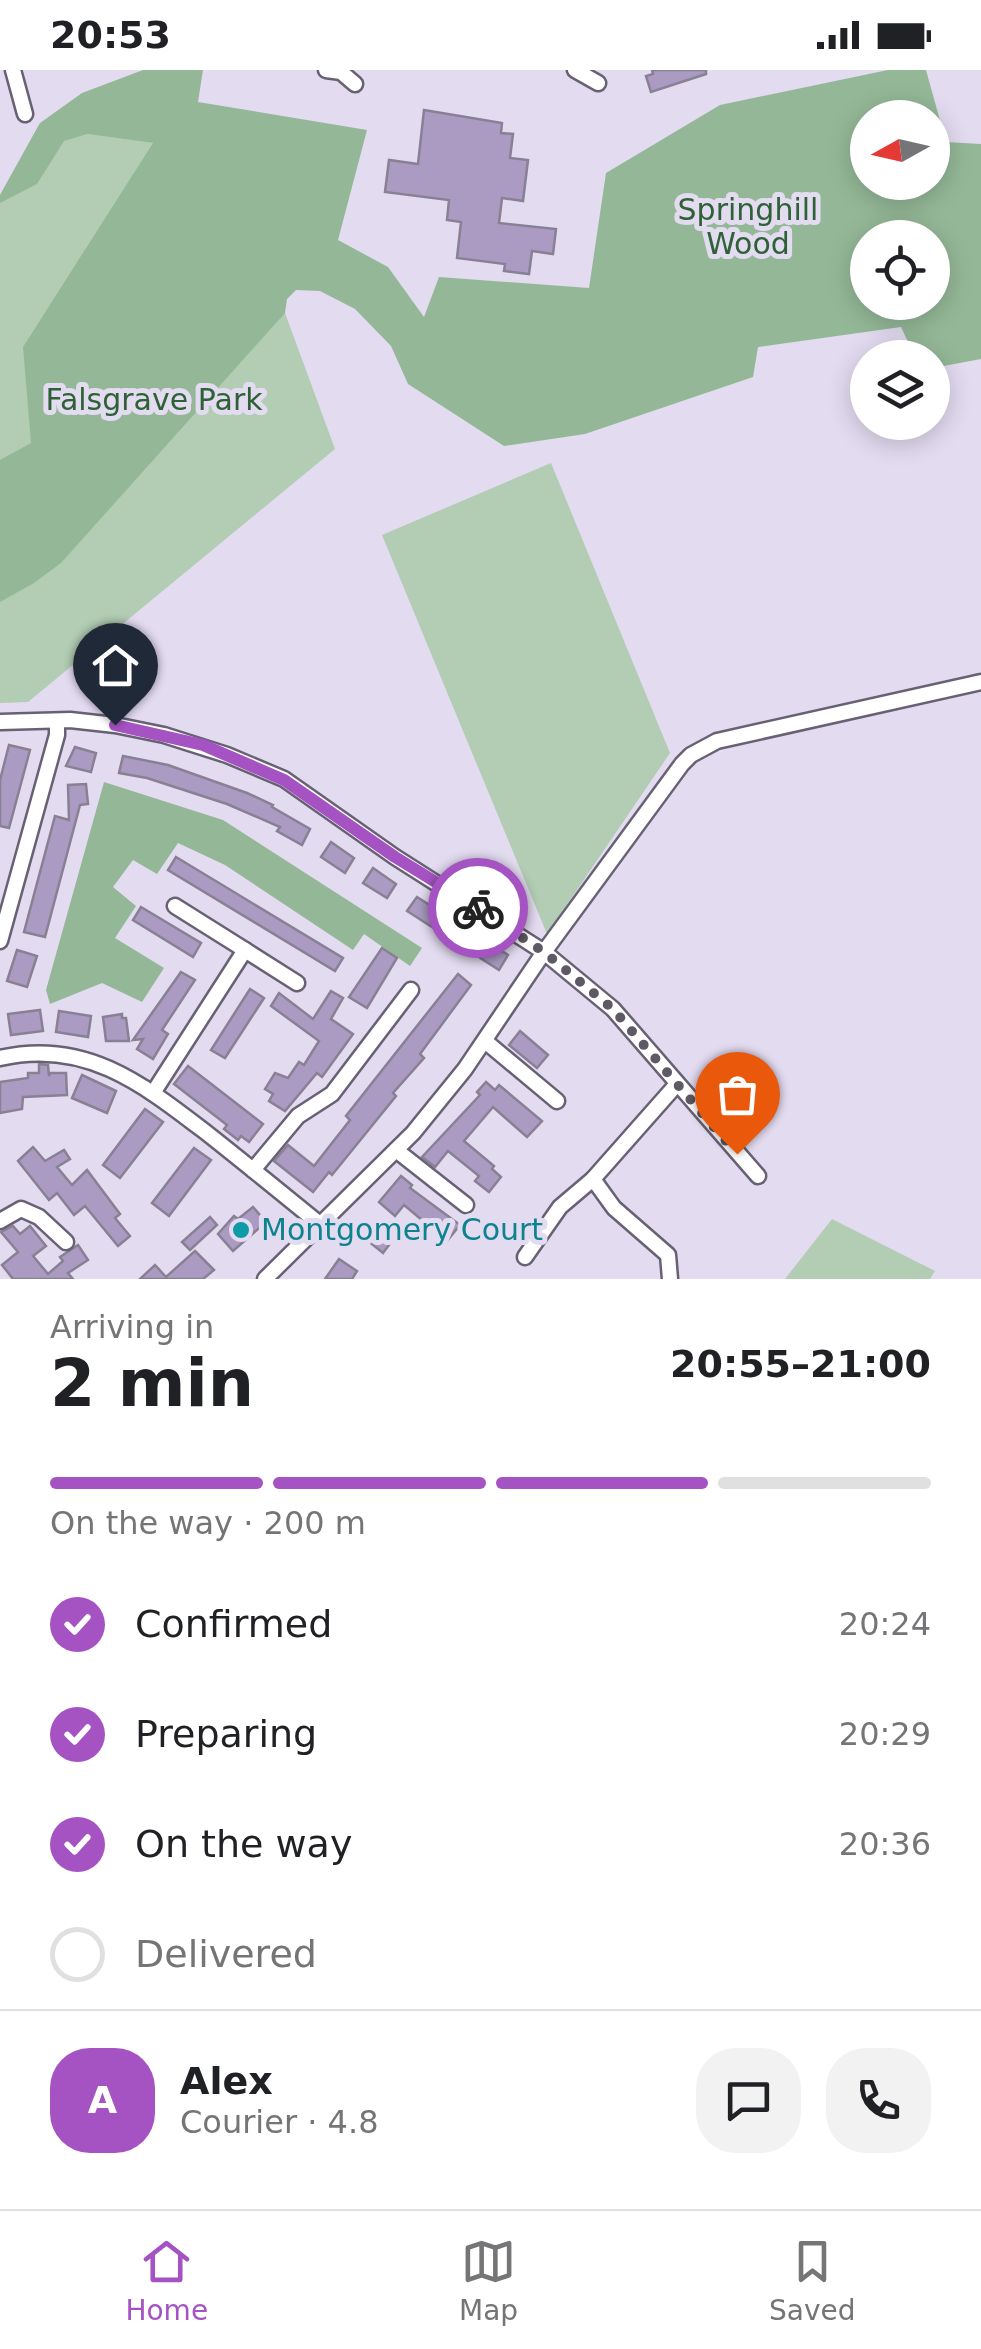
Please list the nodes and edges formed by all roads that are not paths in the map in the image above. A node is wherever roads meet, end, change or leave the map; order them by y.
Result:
1 (13, 70) edge
2 (326, 70) edge
3 (575, 70) edge
4 (598, 83) dead end
5 (355, 84) dead end
6 (25, 114) dead end
7 (981, 682) edge
8 (57, 720) junction
9 (0, 722) edge
10 (175, 906) dead end
11 (4, 913) edge
12 (0, 941) edge
13 (245, 950) junction
14 (544, 952) junction
15 (298, 982) dead end
16 (411, 990) dead end
17 (484, 1041) junction
18 (0, 1058) edge
19 (677, 1084) junction
20 (153, 1092) junction
21 (557, 1101) dead end
22 (396, 1150) junction
23 (253, 1170) junction
24 (758, 1176) dead end
25 (592, 1179) junction
26 (466, 1205) dead end
27 (0, 1221) edge
28 (322, 1226) junction
29 (66, 1242) dead end
30 (524, 1257) dead end
31 (273, 1277) edge
32 (670, 1279) edge

1 - 6 street
2 - 5 street
3 - 4 street
7 - 14 street
8 - 9 street
8 - 11 street
8 - 14 street
10 - 13 street
11 - 12 street
13 - 15 street
13 - 20 street
14 - 17 street
14 - 19 street
16 - 23 street
17 - 21 street
17 - 22 street
18 - 20 street
19 - 24 street
19 - 25 street
20 - 23 street
22 - 26 street
22 - 28 street
23 - 28 street
25 - 30 street
25 - 32 street
27 - 29 street
28 - 31 street

